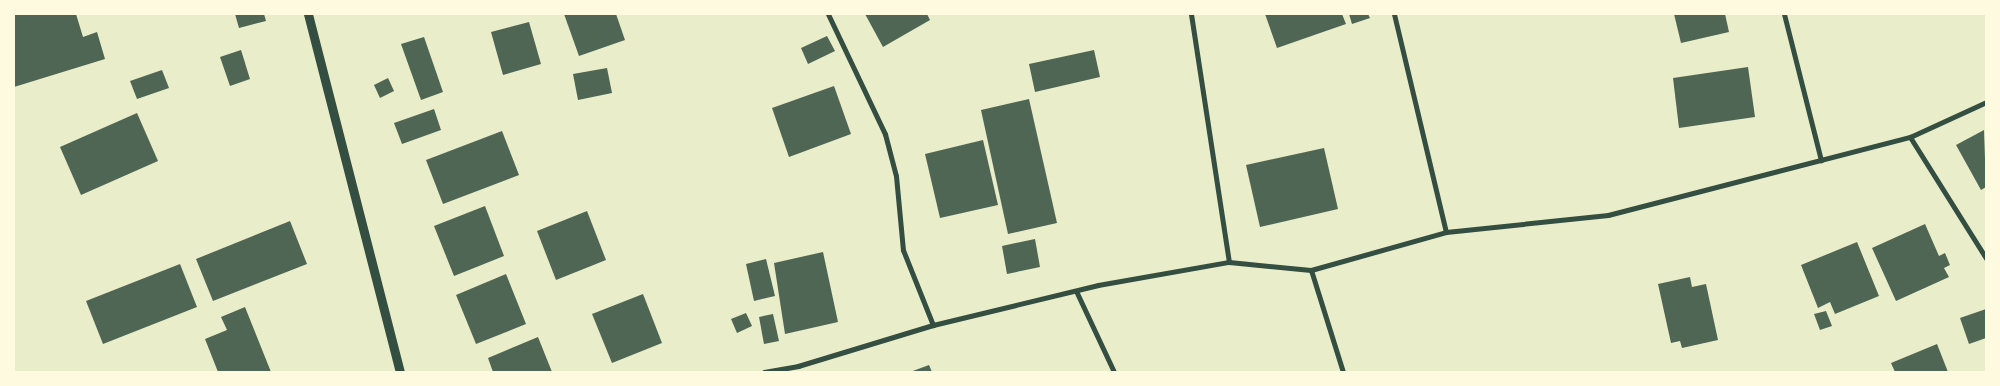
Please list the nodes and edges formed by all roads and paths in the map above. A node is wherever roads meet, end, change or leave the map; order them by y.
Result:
1 (308, 14) edge
2 (828, 14) edge
3 (1191, 14) edge
4 (1394, 14) edge
5 (1784, 14) edge
6 (1986, 102) edge
7 (1910, 137) junction
8 (1821, 160) junction
9 (1446, 232) junction
10 (1986, 258) edge
11 (1229, 262) junction
12 (1311, 270) junction
13 (1077, 293) junction
14 (933, 325) junction
15 (400, 372) edge
16 (764, 372) edge
17 (1114, 372) edge
18 (1342, 372) edge

1 - 15 street
2 - 14 street
3 - 11 street
4 - 9 street
5 - 8 street
6 - 7 street
7 - 8 street
7 - 10 street
8 - 9 street
9 - 12 street
11 - 12 street
11 - 13 street
12 - 18 street
13 - 14 street
13 - 17 street
14 - 16 street

